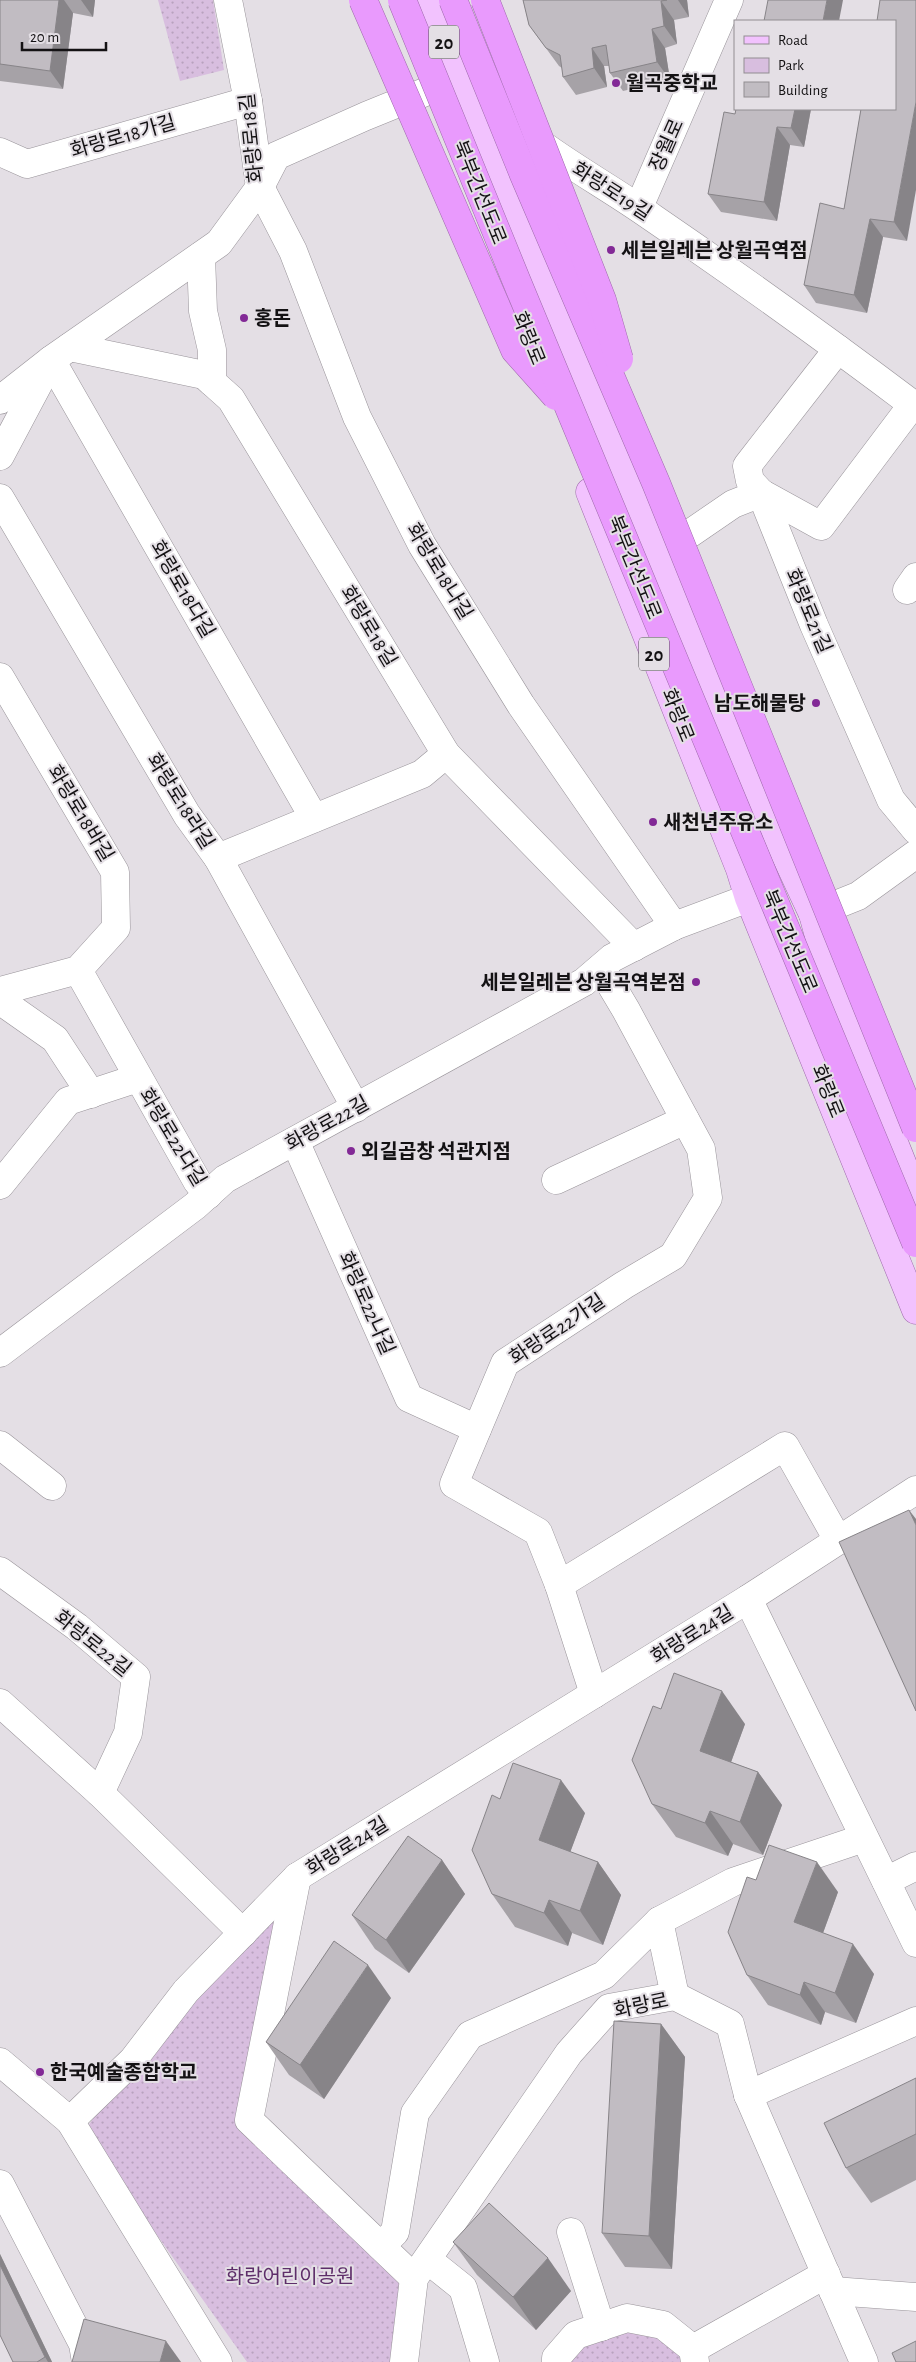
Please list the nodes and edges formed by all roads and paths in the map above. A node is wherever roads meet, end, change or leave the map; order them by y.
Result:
1 (228, 0) edge
2 (363, 0) edge
3 (388, 0) edge
4 (402, 0) edge
5 (427, 0) edge
6 (453, 0) edge
7 (485, 0) edge
8 (729, 0) edge
9 (461, 83) junction
10 (430, 90) junction
11 (248, 101) junction
12 (0, 152) edge
13 (260, 187) junction
14 (639, 208) junction
15 (201, 256) junction
16 (838, 349) junction
17 (61, 354) junction
18 (212, 382) junction
19 (0, 400) edge
20 (914, 405) edge
21 (570, 412) junction
22 (0, 456) edge
23 (656, 483) junction
24 (761, 493) junction
25 (0, 498) edge
26 (660, 554) junction
27 (0, 677) edge
28 (446, 754) junction
29 (314, 818) junction
30 (916, 830) edge
31 (916, 854) edge
32 (218, 858) junction
33 (749, 898) junction
34 (813, 914) junction
35 (674, 926) junction
36 (634, 946) junction
37 (601, 968) junction
38 (78, 970) junction
39 (789, 994) junction
40 (835, 995) junction
41 (138, 1078) junction
42 (91, 1094) junction
43 (356, 1108) junction
44 (685, 1120) junction
45 (916, 1128) edge
46 (295, 1141) junction
47 (2, 1176) edge
48 (556, 1180) dead end
49 (208, 1195) junction
50 (916, 1198) edge
51 (916, 1243) edge
52 (916, 1310) edge
53 (0, 1353) edge
54 (477, 1429) junction
55 (0, 1445) edge
56 (52, 1486) dead end
57 (916, 1490) edge
58 (838, 1540) junction
59 (0, 1572) edge
60 (559, 1585) junction
61 (748, 1599) junction
62 (594, 1694) junction
63 (0, 1703) edge
64 (100, 1793) junction
65 (864, 1838) junction
66 (916, 1866) edge
67 (297, 1877) junction
68 (886, 1882) junction
69 (658, 1921) junction
70 (243, 1933) junction
71 (916, 1943) edge
72 (675, 1996) junction
73 (916, 2022) edge
74 (0, 2062) edge
75 (748, 2095) junction
76 (70, 2121) junction
77 (0, 2184) edge
78 (571, 2232) dead end
79 (381, 2246) junction
80 (421, 2269) junction
81 (829, 2283) junction
82 (916, 2297) edge
83 (601, 2327) junction
84 (694, 2356) edge
85 (86, 2362) edge
86 (218, 2362) edge
87 (404, 2362) edge
88 (485, 2362) edge
89 (556, 2362) edge
90 (864, 2362) edge

1 - 11 street, 화랑로18길
2 - 21 highway, bridge
3 - 10 main road, 화랑로 / 20
4 - 21 highway, 북부간선도로, bridge
5 - 9 main road, 화랑로 / 20
6 - 23 highway, bridge
7 - 23 highway, bridge
8 - 14 street, 장월로
9 - 14 street, 화랑로19길
9 - 26 main road, 화랑로 / 20
10 - 13 street
10 - 33 main road, 화랑로 / 20
11 - 12 street, 화랑로18가길
11 - 13 street, 화랑로18길
13 - 15 street, 화랑로18길
13 - 35 street, 화랑로18나길
14 - 16 street, 화랑로19길
15 - 17 street, 화랑로18길
15 - 18 street
16 - 20 street, 화랑로19길
16 - 24 street, 화랑로19길
17 - 18 street, 화랑로18길
17 - 19 street, 화랑로18길
17 - 22 street, 화랑로18길
17 - 29 street, 화랑로18다길
18 - 28 street, 화랑로18길
20 - 24 street, 화랑로19길
21 - 51 highway, 북부간선도로, bridge
23 - 45 highway, bridge
24 - 26 street
24 - 30 street, 화랑로21길
25 - 32 street, 화랑로18라길
26 - 34 main road, 화랑로 / 20
27 - 38 street, 화랑로18바길
28 - 29 street
28 - 36 street, 화랑로18길
29 - 32 street
31 - 34 street
32 - 43 street, 화랑로18라길
33 - 35 street, 화랑로22길
33 - 39 main road, 화랑로 / 20
34 - 40 main road, 화랑로 / 20
35 - 36 street, 화랑로22길
36 - 37 street, 화랑로22길
37 - 43 street, 화랑로22길
37 - 44 street, 화랑로22가길
38 - 41 street, 화랑로22다길
38 - 42 street
39 - 40 main road
39 - 52 main road, 화랑로 / 20
40 - 50 main road, 화랑로 / 20
41 - 42 street, 화랑로22다길
41 - 49 street, 화랑로22다길
42 - 47 street, 화랑로22다길
43 - 46 street, 화랑로22길
44 - 48 street
44 - 54 street, 화랑로22가길
46 - 49 street, 화랑로22길
46 - 54 street, 화랑로22나길
49 - 53 street, 화랑로22길
54 - 60 street, 화랑로22가길
55 - 56 street
57 - 58 street, 화랑로24길
58 - 60 street
58 - 61 street, 화랑로24길
59 - 64 street, 화랑로22길
60 - 62 street, 화랑로22가길
61 - 62 street, 화랑로24길
61 - 65 street, 화랑로24길
62 - 67 street, 화랑로24길
63 - 64 street
64 - 70 street
65 - 68 street, 화랑로24길
65 - 69 street
66 - 68 street
67 - 70 street, 화랑로24길
67 - 79 street
68 - 71 street, 화랑로24길
69 - 72 street
69 - 79 street
70 - 76 street, 화랑로24길
72 - 75 street, 화랑로
72 - 80 street, 화랑로
73 - 75 street
74 - 76 street
75 - 81 street, 화랑로
76 - 86 street
77 - 85 street
78 - 83 street
79 - 80 street
80 - 87 street
80 - 88 street
81 - 82 street
81 - 84 street
81 - 90 street, 화랑로
83 - 84 street
83 - 89 street

